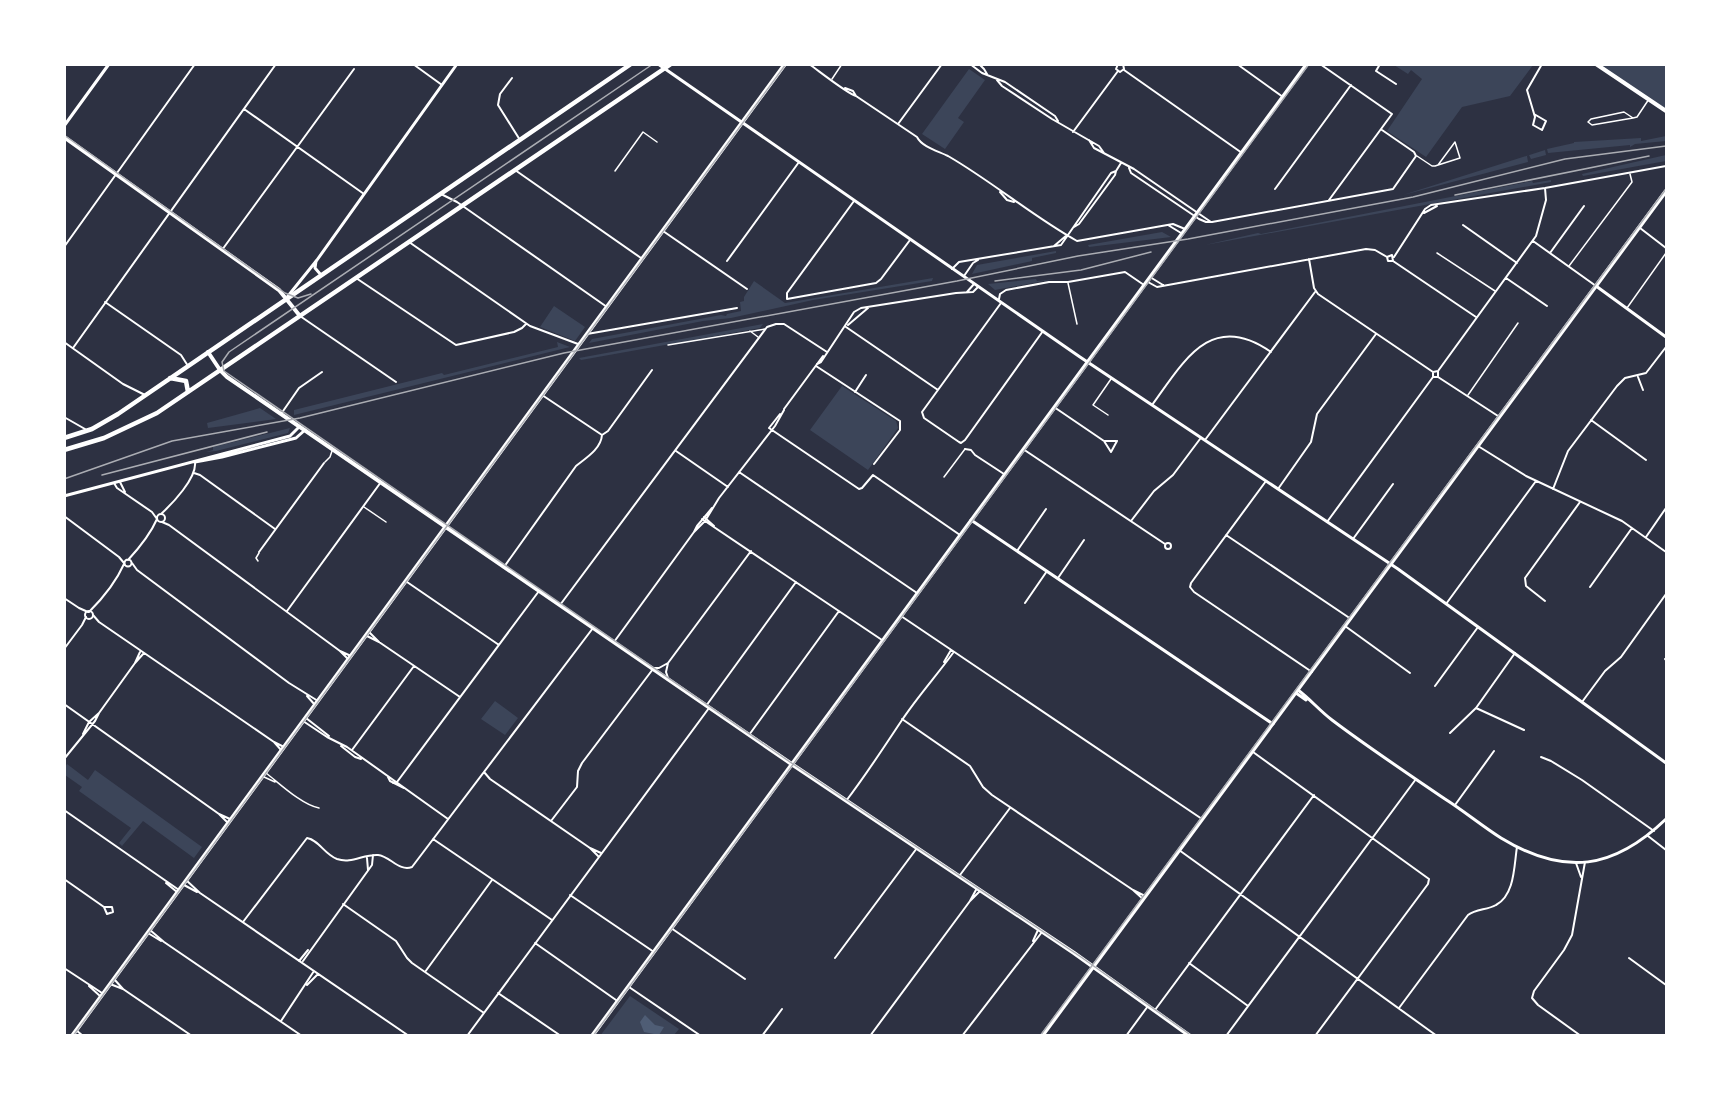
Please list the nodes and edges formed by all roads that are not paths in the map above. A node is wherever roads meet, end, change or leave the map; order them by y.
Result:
1 (109, 64) edge
2 (195, 64) edge
3 (276, 64) edge
4 (414, 64) edge
5 (457, 64) edge
6 (631, 64) edge
7 (658, 64) edge
8 (671, 64) edge
9 (785, 64) edge
10 (809, 64) edge
11 (842, 64) edge
12 (942, 64) edge
13 (970, 64) edge
14 (979, 64) edge
15 (1123, 64) edge
16 (1237, 64) edge
17 (1307, 64) edge
18 (1320, 64) edge
19 (1380, 64) edge
20 (1542, 64) edge
21 (1596, 64) edge
22 (101, 65) edge
23 (1117, 65) edge
24 (106, 69) junction
25 (354, 69) dead end
26 (664, 69) junction
27 (1124, 70) junction
28 (1118, 71) junction
29 (987, 74) junction
30 (512, 78) dead end
31 (832, 80) junction
32 (1396, 84) dead end
33 (442, 85) junction
34 (1351, 86) junction
35 (1283, 97) junction
36 (1649, 99) junction
37 (244, 110) junction
38 (1666, 111) edge
39 (1537, 118) dead end
40 (1633, 118) junction
41 (742, 123) junction
42 (898, 124) junction
43 (64, 126) edge
44 (1382, 130) junction
45 (1073, 132) junction
46 (64, 137) edge
47 (520, 140) junction
48 (657, 142) dead end
49 (297, 147) junction
50 (1242, 153) junction
51 (1416, 156) junction
52 (799, 162) junction
53 (1121, 163) junction
54 (1437, 165) junction
55 (1666, 166) edge
56 (515, 170) junction
57 (615, 171) dead end
58 (1116, 171) junction
59 (1630, 172) junction
60 (116, 174) junction
61 (1100, 188) junction
62 (1545, 188) junction
63 (1275, 189) dead end
64 (1104, 191) junction
65 (1666, 191) edge
66 (1097, 192) junction
67 (364, 194) junction
68 (441, 194) junction
69 (1101, 195) junction
70 (1329, 200) junction
71 (854, 201) junction
72 (462, 206) junction
73 (1584, 206) dead end
74 (1086, 207) junction
75 (1090, 210) junction
76 (169, 212) junction
77 (1196, 214) junction
78 (1463, 225) dead end
79 (1074, 227) junction
80 (1639, 228) junction
81 (663, 231) junction
82 (1183, 233) junction
83 (1067, 235) junction
84 (910, 240) junction
85 (1533, 241) junction
86 (409, 242) junction
87 (64, 247) edge
88 (1666, 248) edge
89 (222, 250) junction
90 (1437, 253) dead end
91 (1550, 253) junction
92 (1666, 253) edge
93 (1391, 257) junction
94 (1309, 258) junction
95 (642, 259) junction
96 (317, 260) junction
97 (980, 260) junction
98 (727, 261) dead end
99 (1517, 263) junction
100 (1569, 267) junction
101 (952, 269) junction
102 (321, 275) junction
103 (964, 276) junction
104 (356, 278) junction
105 (1506, 278) junction
106 (1147, 281) junction
107 (1068, 282) junction
108 (975, 286) junction
109 (1596, 286) junction
110 (747, 289) dead end
111 (967, 292) junction
112 (1315, 292) junction
113 (1496, 292) junction
114 (287, 298) junction
115 (105, 302) junction
116 (1000, 302) junction
117 (1547, 306) dead end
118 (607, 307) junction
119 (737, 308) dead end
120 (1626, 308) junction
121 (300, 316) junction
122 (1477, 317) junction
123 (1518, 323) dead end
124 (526, 324) junction
125 (1077, 324) dead end
126 (846, 327) junction
127 (765, 328) junction
128 (749, 331) junction
129 (1043, 331) junction
130 (587, 334) junction
131 (1376, 334) junction
132 (1666, 337) edge
133 (758, 338) junction
134 (64, 342) edge
135 (580, 345) junction
136 (668, 345) dead end
137 (1666, 347) edge
138 (73, 348) junction
139 (208, 352) junction
140 (1271, 352) junction
141 (826, 354) junction
142 (1088, 362) junction
143 (817, 365) junction
144 (188, 366) junction
145 (220, 370) junction
146 (652, 370) dead end
147 (1438, 371) junction
148 (322, 372) dead end
149 (1433, 372) junction
150 (866, 375) dead end
151 (1638, 376) junction
152 (1433, 377) junction
153 (1438, 377) junction
154 (170, 378) junction
155 (1112, 378) junction
156 (396, 382) dead end
157 (938, 390) junction
158 (1643, 390) dead end
159 (188, 392) junction
160 (855, 392) junction
161 (146, 395) junction
162 (542, 395) junction
163 (1467, 395) junction
164 (1152, 405) junction
165 (1054, 407) junction
166 (283, 415) junction
167 (1108, 415) dead end
168 (64, 417) edge
169 (1500, 417) junction
170 (1591, 420) junction
171 (102, 424) junction
172 (299, 426) junction
173 (305, 430) junction
174 (770, 430) junction
175 (88, 431) junction
176 (112, 435) junction
177 (602, 435) junction
178 (64, 438) edge
179 (1201, 438) junction
180 (1104, 441) junction
181 (1206, 441) junction
182 (259, 446) junction
183 (1478, 446) junction
184 (332, 449) junction
185 (965, 449) joint
186 (1023, 449) junction
187 (64, 450) edge
188 (675, 451) junction
189 (1646, 460) dead end
190 (193, 463) junction
191 (324, 463) joint
192 (874, 464) dead end
193 (194, 472) junction
194 (739, 472) junction
195 (1005, 474) junction
196 (944, 477) dead end
197 (1266, 481) junction
198 (1536, 481) junction
199 (120, 482) junction
200 (381, 482) junction
201 (114, 483) junction
202 (1394, 484) dead end
203 (728, 487) junction
204 (1278, 489) junction
205 (1553, 489) junction
206 (125, 492) junction
207 (64, 496) edge
208 (1581, 501) junction
209 (363, 506) junction
210 (1666, 508) edge
211 (168, 509) junction
212 (1046, 509) dead end
213 (152, 512) junction
214 (160, 515) junction
215 (64, 516) edge
216 (165, 518) junction
217 (157, 519) junction
218 (704, 519) junction
219 (971, 520) junction
220 (1131, 521) junction
221 (161, 522) junction
222 (386, 522) dead end
223 (1327, 522) junction
224 (169, 525) junction
225 (154, 527) junction
226 (446, 527) junction
227 (1632, 528) junction
228 (275, 530) junction
229 (1226, 535) junction
230 (960, 536) junction
231 (1646, 537) junction
232 (1353, 539) junction
233 (1083, 540) dead end
234 (1165, 544) dead end
235 (751, 551) junction
236 (1017, 551) junction
237 (259, 552) joint
238 (1666, 552) edge
239 (134, 554) junction
240 (119, 557) junction
241 (128, 560) junction
242 (258, 561) dead end
243 (131, 563) junction
244 (124, 564) junction
245 (1391, 565) junction
246 (128, 567) junction
247 (504, 567) junction
248 (137, 570) junction
249 (1047, 571) junction
250 (122, 572) junction
251 (1058, 578) junction
252 (406, 581) junction
253 (796, 582) junction
254 (1590, 587) dead end
255 (539, 591) junction
256 (917, 593) junction
257 (1666, 594) edge
258 (64, 598) edge
259 (1545, 601) dead end
260 (1025, 603) dead end
261 (1446, 604) junction
262 (561, 605) junction
263 (96, 607) junction
264 (79, 608) junction
265 (287, 611) junction
266 (839, 611) junction
267 (89, 612) junction
268 (93, 615) junction
269 (86, 616) junction
270 (901, 616) junction
271 (90, 619) junction
272 (1351, 619) junction
273 (99, 622) junction
274 (82, 625) junction
275 (1345, 626) junction
276 (1478, 627) junction
277 (593, 628) junction
278 (368, 634) junction
279 (882, 640) junction
280 (614, 642) junction
281 (499, 645) junction
282 (64, 649) edge
283 (141, 651) junction
284 (952, 651) junction
285 (144, 653) junction
286 (1515, 653) junction
287 (350, 658) junction
288 (669, 661) junction
289 (135, 663) junction
290 (414, 666) junction
291 (651, 668) junction
292 (1312, 672) junction
293 (1410, 673) dead end
294 (670, 681) junction
295 (1436, 686) dead end
296 (1297, 692) junction
297 (460, 697) junction
298 (1582, 702) junction
299 (317, 703) junction
300 (64, 704) edge
301 (708, 707) junction
302 (1476, 708) junction
303 (99, 713) junction
304 (304, 719) junction
305 (902, 719) junction
306 (89, 722) junction
307 (93, 724) junction
308 (1273, 724) junction
309 (1524, 730) dead end
310 (1450, 733) dead end
311 (83, 734) junction
312 (749, 735) junction
313 (340, 744) junction
314 (283, 749) junction
315 (352, 750) junction
316 (1494, 751) dead end
317 (1253, 752) junction
318 (1541, 757) dead end
319 (64, 759) edge
320 (361, 759) junction
321 (1666, 763) edge
322 (792, 764) junction
323 (482, 774) junction
324 (264, 775) junction
325 (388, 777) junction
326 (1416, 779) junction
327 (397, 782) junction
328 (393, 783) junction
329 (404, 788) junction
330 (1314, 795) junction
331 (846, 801) junction
332 (1455, 805) junction
333 (320, 807) dead end
334 (1010, 808) junction
335 (64, 810) edge
336 (448, 819) junction
337 (1202, 819) junction
338 (1666, 819) edge
339 (230, 821) junction
340 (551, 821) junction
341 (1654, 831) junction
342 (1648, 836) junction
343 (1372, 838) junction
344 (433, 839) junction
345 (1517, 847) junction
346 (590, 848) junction
347 (917, 848) junction
348 (1179, 850) junction
349 (1666, 850) edge
350 (601, 853) junction
351 (373, 855) junction
352 (367, 857) junction
353 (599, 857) junction
354 (1585, 862) junction
355 (1576, 863) junction
356 (368, 870) junction
357 (959, 876) junction
358 (1581, 877) junction
359 (64, 879) edge
360 (492, 880) junction
361 (185, 882) junction
362 (979, 889) junction
363 (178, 891) junction
364 (1241, 894) junction
365 (570, 896) junction
366 (1144, 898) junction
367 (343, 904) junction
368 (104, 907) dead end
369 (552, 920) junction
370 (243, 922) junction
371 (671, 928) junction
372 (1040, 930) junction
373 (149, 931) junction
374 (1299, 937) junction
375 (535, 943) junction
376 (654, 952) junction
377 (835, 958) dead end
378 (1629, 958) dead end
379 (301, 962) junction
380 (1189, 963) junction
381 (1093, 966) junction
382 (64, 968) edge
383 (314, 971) junction
384 (425, 972) junction
385 (318, 973) junction
386 (114, 979) junction
387 (745, 979) dead end
388 (1358, 979) junction
389 (1666, 983) edge
390 (110, 984) junction
391 (305, 987) junction
392 (628, 987) junction
393 (123, 989) junction
394 (498, 993) junction
395 (102, 995) junction
396 (618, 1001) junction
397 (1148, 1006) junction
398 (1248, 1006) junction
399 (1400, 1008) junction
400 (782, 1009) dead end
401 (1155, 1010) junction
402 (484, 1013) junction
403 (281, 1021) junction
404 (74, 1034) edge
405 (83, 1035) edge
406 (192, 1035) edge
407 (302, 1035) edge
408 (409, 1035) edge
409 (467, 1035) edge
410 (561, 1035) edge
411 (592, 1035) edge
412 (701, 1035) edge
413 (762, 1035) edge
414 (870, 1035) edge
415 (963, 1035) edge
416 (1042, 1035) edge
417 (1126, 1035) edge
418 (1190, 1035) edge
419 (1226, 1035) edge
420 (1316, 1035) edge
421 (1437, 1035) edge
422 (1581, 1035) edge

1 - 24 street
2 - 60 street
3 - 37 street
4 - 33 street
5 - 33 street
6 - 47 highway
7 - 26 street
8 - 26 highway
9 - 41 main road
10 - 31 street
11 - 31 lane
12 - 42 street
13 - 29 street
14 - 29 street
15 - 27 street
16 - 35 street
17 - 35 main road
18 - 34 street
19 - 32 street
20 - 39 street
21 - 36 main road
22 - 24 street
23 - 28 street
24 - 43 street
25 - 49 street
26 - 41 street
26 - 56 highway
27 - 28 street
27 - 50 street
28 - 45 street
29 - 45 street
30 - 47 street
31 - 42 street
33 - 67 street
34 - 44 street
34 - 63 street
35 - 50 main road
36 - 38 main road
36 - 40 lane
37 - 49 street
37 - 76 street
40 - 40 lane
41 - 52 street
41 - 81 main road
42 - 83 street
44 - 51 street
44 - 70 street
45 - 53 street
46 - 60 main road
47 - 68 highway
48 - 57 lane
49 - 67 street
49 - 89 street
50 - 77 main road
51 - 54 lane
51 - 70 street
52 - 71 street
52 - 98 street
53 - 58 street
53 - 77 street
54 - 54 lane
55 - 59 street
56 - 72 highway
56 - 95 street
58 - 61 street
58 - 64 street
59 - 62 street
59 - 100 lane
60 - 76 main road
60 - 87 street
61 - 64 street
61 - 66 street
62 - 85 street
62 - 93 street
64 - 69 street
65 - 80 main road
66 - 69 street
66 - 74 street
67 - 96 street
68 - 72 street
68 - 102 highway
69 - 75 street
70 - 77 street
71 - 84 street
71 - 84 street
72 - 86 highway
72 - 118 street
73 - 91 street
74 - 75 street
74 - 79 street
75 - 79 street
76 - 89 main road
76 - 115 street
77 - 82 main road
78 - 99 street
79 - 83 street
80 - 88 street
80 - 109 main road
81 - 95 main road
81 - 110 street
82 - 83 street
82 - 106 main road
83 - 97 street
84 - 101 street
85 - 91 street
85 - 99 street
86 - 104 highway
86 - 124 street
89 - 114 main road
90 - 113 lane
91 - 100 street
92 - 120 lane
93 - 94 street
93 - 122 street
94 - 106 street
94 - 112 street
95 - 118 main road
96 - 102 street
96 - 114 street
97 - 101 street
97 - 103 street
99 - 105 street
100 - 109 street
101 - 103 street
102 - 114 highway
103 - 108 street
104 - 121 highway
104 - 124 street
105 - 113 street
105 - 117 street
106 - 107 street
106 - 142 main road
107 - 116 street
107 - 125 lane
108 - 111 street
108 - 111 street
108 - 116 street
109 - 120 street
109 - 169 main road
111 - 126 street
112 - 131 street
112 - 140 street
113 - 122 street
114 - 121 main road
114 - 139 highway
115 - 138 street
115 - 144 street
116 - 129 street
116 - 157 street
118 - 130 main road
119 - 130 street
120 - 132 street
121 - 145 highway
121 - 156 street
122 - 147 street
123 - 163 lane
124 - 135 street
126 - 141 street
126 - 157 street
127 - 128 lane
127 - 133 street
127 - 141 street
128 - 133 lane
128 - 136 lane
129 - 142 street
129 - 157 street
130 - 135 main road
131 - 149 street
131 - 204 street
133 - 188 street
134 - 138 street
135 - 162 main road
137 - 151 street
138 - 161 street
139 - 144 highway
139 - 145 main road
140 - 164 street
140 - 181 street
141 - 143 street
142 - 155 street
142 - 165 main road
143 - 160 street
143 - 174 street
144 - 154 highway
145 - 159 highway
145 - 166 main road
146 - 177 street
147 - 149 street
147 - 153 street
148 - 166 street
149 - 152 street
150 - 160 street
151 - 158 street
151 - 170 street
152 - 153 street
152 - 223 street
153 - 163 street
154 - 159 highway
154 - 161 highway
155 - 164 street
155 - 167 lane
159 - 176 highway
160 - 192 street
161 - 171 highway
162 - 177 street
162 - 226 main road
163 - 169 street
164 - 179 street
165 - 180 street
165 - 186 main road
166 - 172 main road
168 - 175 street
169 - 183 main road
170 - 189 street
170 - 205 street
171 - 175 highway
171 - 176 highway
172 - 173 main road
172 - 182 street
173 - 182 street
173 - 184 main road
174 - 194 street
174 - 230 street
175 - 178 highway
176 - 187 highway
177 - 247 street
179 - 181 street
179 - 220 street
180 - 180 street
181 - 197 street
182 - 190 street
183 - 198 street
183 - 245 main road
184 - 191 lane
184 - 200 main road
185 - 195 street
185 - 196 lane
186 - 195 main road
186 - 220 street
188 - 203 street
188 - 262 street
190 - 193 street
190 - 199 street
191 - 228 street
193 - 211 street
193 - 228 street
194 - 203 street
194 - 256 street
195 - 219 main road
197 - 204 street
197 - 229 street
198 - 205 street
198 - 261 street
199 - 201 street
199 - 206 street
200 - 209 street
200 - 226 main road
201 - 206 street
201 - 207 street
202 - 232 street
203 - 218 street
204 - 223 street
205 - 208 street
206 - 213 street
208 - 227 street
208 - 259 street
209 - 222 lane
209 - 265 street
210 - 231 street
211 - 214 street
211 - 216 street
212 - 236 street
213 - 214 street
213 - 217 street
214 - 216 street
214 - 217 street
215 - 240 street
216 - 221 street
216 - 224 street
217 - 221 street
217 - 225 street
218 - 235 street
218 - 280 street
219 - 230 main road
219 - 236 street
220 - 234 street
221 - 224 street
221 - 225 street
223 - 232 street
224 - 265 street
225 - 239 street
226 - 247 main road
226 - 252 main road
227 - 231 street
227 - 254 street
228 - 237 street
229 - 272 street
229 - 292 street
230 - 256 main road
231 - 238 street
232 - 245 street
233 - 251 street
235 - 253 street
235 - 288 street
236 - 249 street
237 - 242 lane
239 - 241 street
239 - 243 street
240 - 241 street
240 - 244 street
241 - 243 street
241 - 244 street
243 - 246 street
243 - 248 street
244 - 246 street
244 - 250 street
245 - 261 street
245 - 272 main road
246 - 248 street
246 - 250 street
247 - 255 main road
248 - 299 street
249 - 251 street
249 - 260 street
250 - 263 street
251 - 308 street
252 - 278 main road
252 - 281 street
253 - 266 street
253 - 301 street
255 - 262 main road
255 - 281 street
256 - 270 main road
257 - 298 street
258 - 264 street
261 - 276 street
262 - 277 main road
263 - 267 street
263 - 268 street
264 - 267 street
264 - 269 street
265 - 287 street
266 - 279 street
266 - 312 street
267 - 268 street
267 - 269 street
268 - 271 street
268 - 273 street
269 - 271 street
269 - 274 street
270 - 279 main road
270 - 284 street
271 - 273 street
271 - 274 street
272 - 275 main road
273 - 283 street
274 - 282 street
275 - 292 main road
275 - 293 street
276 - 286 street
276 - 295 street
277 - 280 main road
277 - 323 street
278 - 287 main road
278 - 290 street
279 - 322 main road
280 - 291 main road
281 - 297 street
283 - 285 street
283 - 289 street
284 - 305 street
284 - 337 street
285 - 289 street
285 - 314 street
286 - 298 street
286 - 302 street
287 - 299 main road
288 - 291 street
288 - 294 street
289 - 303 street
290 - 297 street
290 - 315 street
291 - 294 main road
291 - 340 street
292 - 296 main road
294 - 301 main road
296 - 308 main road
296 - 326 street
297 - 327 street
298 - 321 street
299 - 304 main road
300 - 306 street
301 - 312 main road
301 - 350 street
302 - 309 street
302 - 310 street
303 - 306 street
303 - 307 street
304 - 313 street
304 - 314 main road
305 - 331 street
305 - 334 street
306 - 307 street
306 - 311 street
307 - 311 street
307 - 339 street
308 - 317 main road
311 - 319 street
312 - 322 main road
313 - 315 street
313 - 320 street
314 - 324 main road
315 - 320 street
316 - 332 street
317 - 330 street
317 - 337 main road
318 - 341 street
320 - 325 street
322 - 331 main road
322 - 371 main road
323 - 336 street
323 - 340 street
324 - 333 lane
324 - 339 main road
325 - 327 street
325 - 328 street
326 - 332 street
326 - 343 street
327 - 328 street
327 - 329 street
328 - 329 street
329 - 336 street
330 - 343 street
330 - 364 street
331 - 347 main road
332 - 345 street
334 - 357 street
334 - 366 street
335 - 363 street
336 - 344 street
337 - 348 main road
338 - 341 street
339 - 361 main road
340 - 346 street
341 - 342 street
342 - 349 street
342 - 354 street
343 - 374 street
343 - 388 street
344 - 351 street
344 - 360 street
345 - 355 street
345 - 399 street
346 - 350 street
346 - 353 street
347 - 357 main road
347 - 377 street
348 - 364 street
348 - 366 main road
350 - 353 street
351 - 352 street
351 - 356 street
352 - 356 street
352 - 370 street
353 - 365 street
354 - 355 street
354 - 358 street
355 - 358 street
356 - 367 street
357 - 362 main road
358 - 422 street
359 - 368 street
360 - 369 street
360 - 384 street
361 - 363 main road
361 - 370 street
362 - 372 main road
362 - 414 street
363 - 373 main road
364 - 374 street
364 - 380 street
365 - 369 street
365 - 376 street
366 - 381 main road
367 - 379 street
367 - 384 street
369 - 375 street
370 - 379 street
371 - 376 main road
371 - 387 street
372 - 381 main road
372 - 415 street
373 - 386 main road
373 - 403 street
374 - 388 street
374 - 398 street
375 - 394 street
375 - 396 street
376 - 392 main road
378 - 389 street
379 - 383 street
380 - 398 street
380 - 401 street
381 - 397 main road
381 - 416 main road
382 - 395 street
383 - 385 street
383 - 391 street
384 - 402 street
385 - 391 street
385 - 408 street
386 - 390 main road
386 - 393 street
388 - 399 street
388 - 420 street
390 - 393 street
390 - 395 main road
391 - 403 street
392 - 396 main road
392 - 412 street
393 - 406 street
394 - 402 street
394 - 410 street
395 - 404 main road
396 - 411 main road
397 - 401 main road
397 - 417 street
398 - 419 street
399 - 421 street
400 - 413 street
401 - 418 main road
402 - 409 street
403 - 407 street
404 - 405 street

